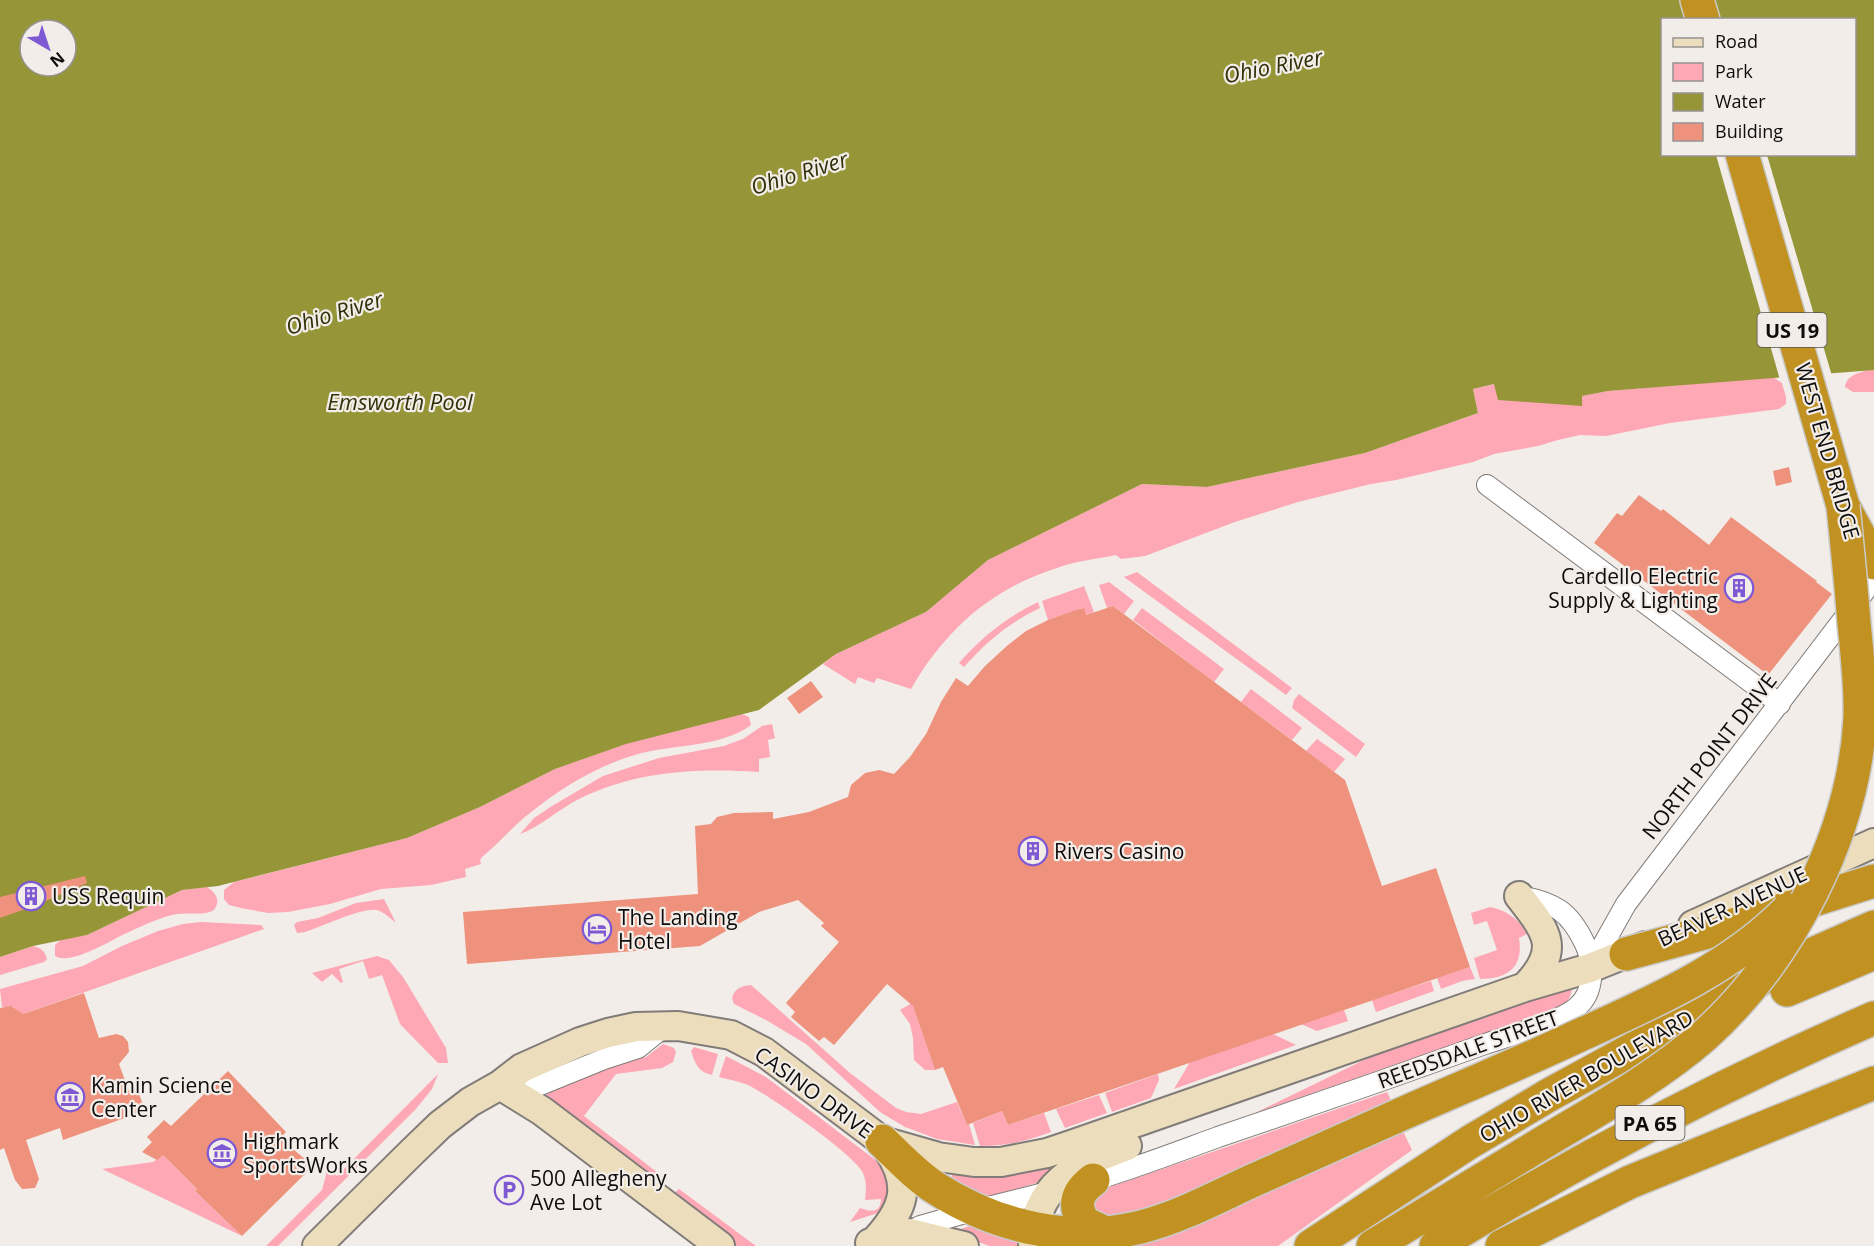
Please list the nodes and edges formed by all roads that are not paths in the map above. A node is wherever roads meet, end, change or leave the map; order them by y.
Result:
1 (1697, 0) edge
2 (1702, 18) edge
3 (1743, 156) edge
4 (1487, 485) dead end
5 (1843, 506) junction
6 (1874, 563) edge
7 (1874, 579) edge
8 (1874, 610) edge
9 (1780, 704) junction
10 (1874, 843) edge
11 (1821, 869) junction
12 (1874, 881) edge
13 (1520, 896) joint
14 (1874, 927) edge
15 (1874, 953) edge
16 (1626, 954) junction
17 (1590, 968) junction
18 (1525, 987) junction
19 (1874, 1018) edge
20 (1280, 1073) junction
21 (1874, 1083) edge
22 (500, 1085) junction
23 (1549, 1095) junction
24 (882, 1141) junction
25 (1068, 1146) joint
26 (1093, 1180) junction
27 (1050, 1192) junction
28 (976, 1210) junction
29 (1103, 1232) junction
30 (910, 1233) junction
31 (1033, 1238) edge
32 (866, 1244) edge
33 (317, 1246) edge
34 (720, 1246) edge
35 (964, 1246) edge
36 (1311, 1246) edge
37 (1373, 1246) edge
38 (1436, 1246) edge
39 (1502, 1246) edge

1 - 2 highway
3 - 5 highway, WEST END BRIDGE / US 19
4 - 9 street
5 - 6 highway, US 19
5 - 8 highway, WEST END BRIDGE / US 19, bridge
5 - 11 highway, bridge
7 - 9 street, NORTH POINT DRIVE
9 - 17 street, NORTH POINT DRIVE
10 - 16 main road, BEAVER AVENUE
11 - 29 highway, bridge
11 - 37 highway, bridge
12 - 16 highway
13 - 17 street
13 - 18 main road
14 - 23 highway, OHIO RIVER BOULEVARD
15 - 23 highway
16 - 17 main road, BEAVER AVENUE
17 - 18 main road, REEDSDALE STREET
17 - 26 street, REEDSDALE STREET
18 - 20 main road, REEDSDALE STREET
19 - 38 highway, PA 65
20 - 25 main road, REEDSDALE STREET
20 - 27 main road
21 - 39 highway
22 - 24 main road, CASINO DRIVE
22 - 33 main road, CASINO DRIVE
22 - 34 main road
23 - 36 highway, OHIO RIVER BOULEVARD
24 - 25 main road, CASINO DRIVE
24 - 28 highway
24 - 32 main road
26 - 27 street, REEDSDALE STREET
26 - 29 highway
27 - 28 street, REEDSDALE STREET
27 - 31 main road
28 - 30 street, REEDSDALE STREET
28 - 31 highway
29 - 31 highway
30 - 32 main road, REEDSDALE STREET
30 - 35 main road

